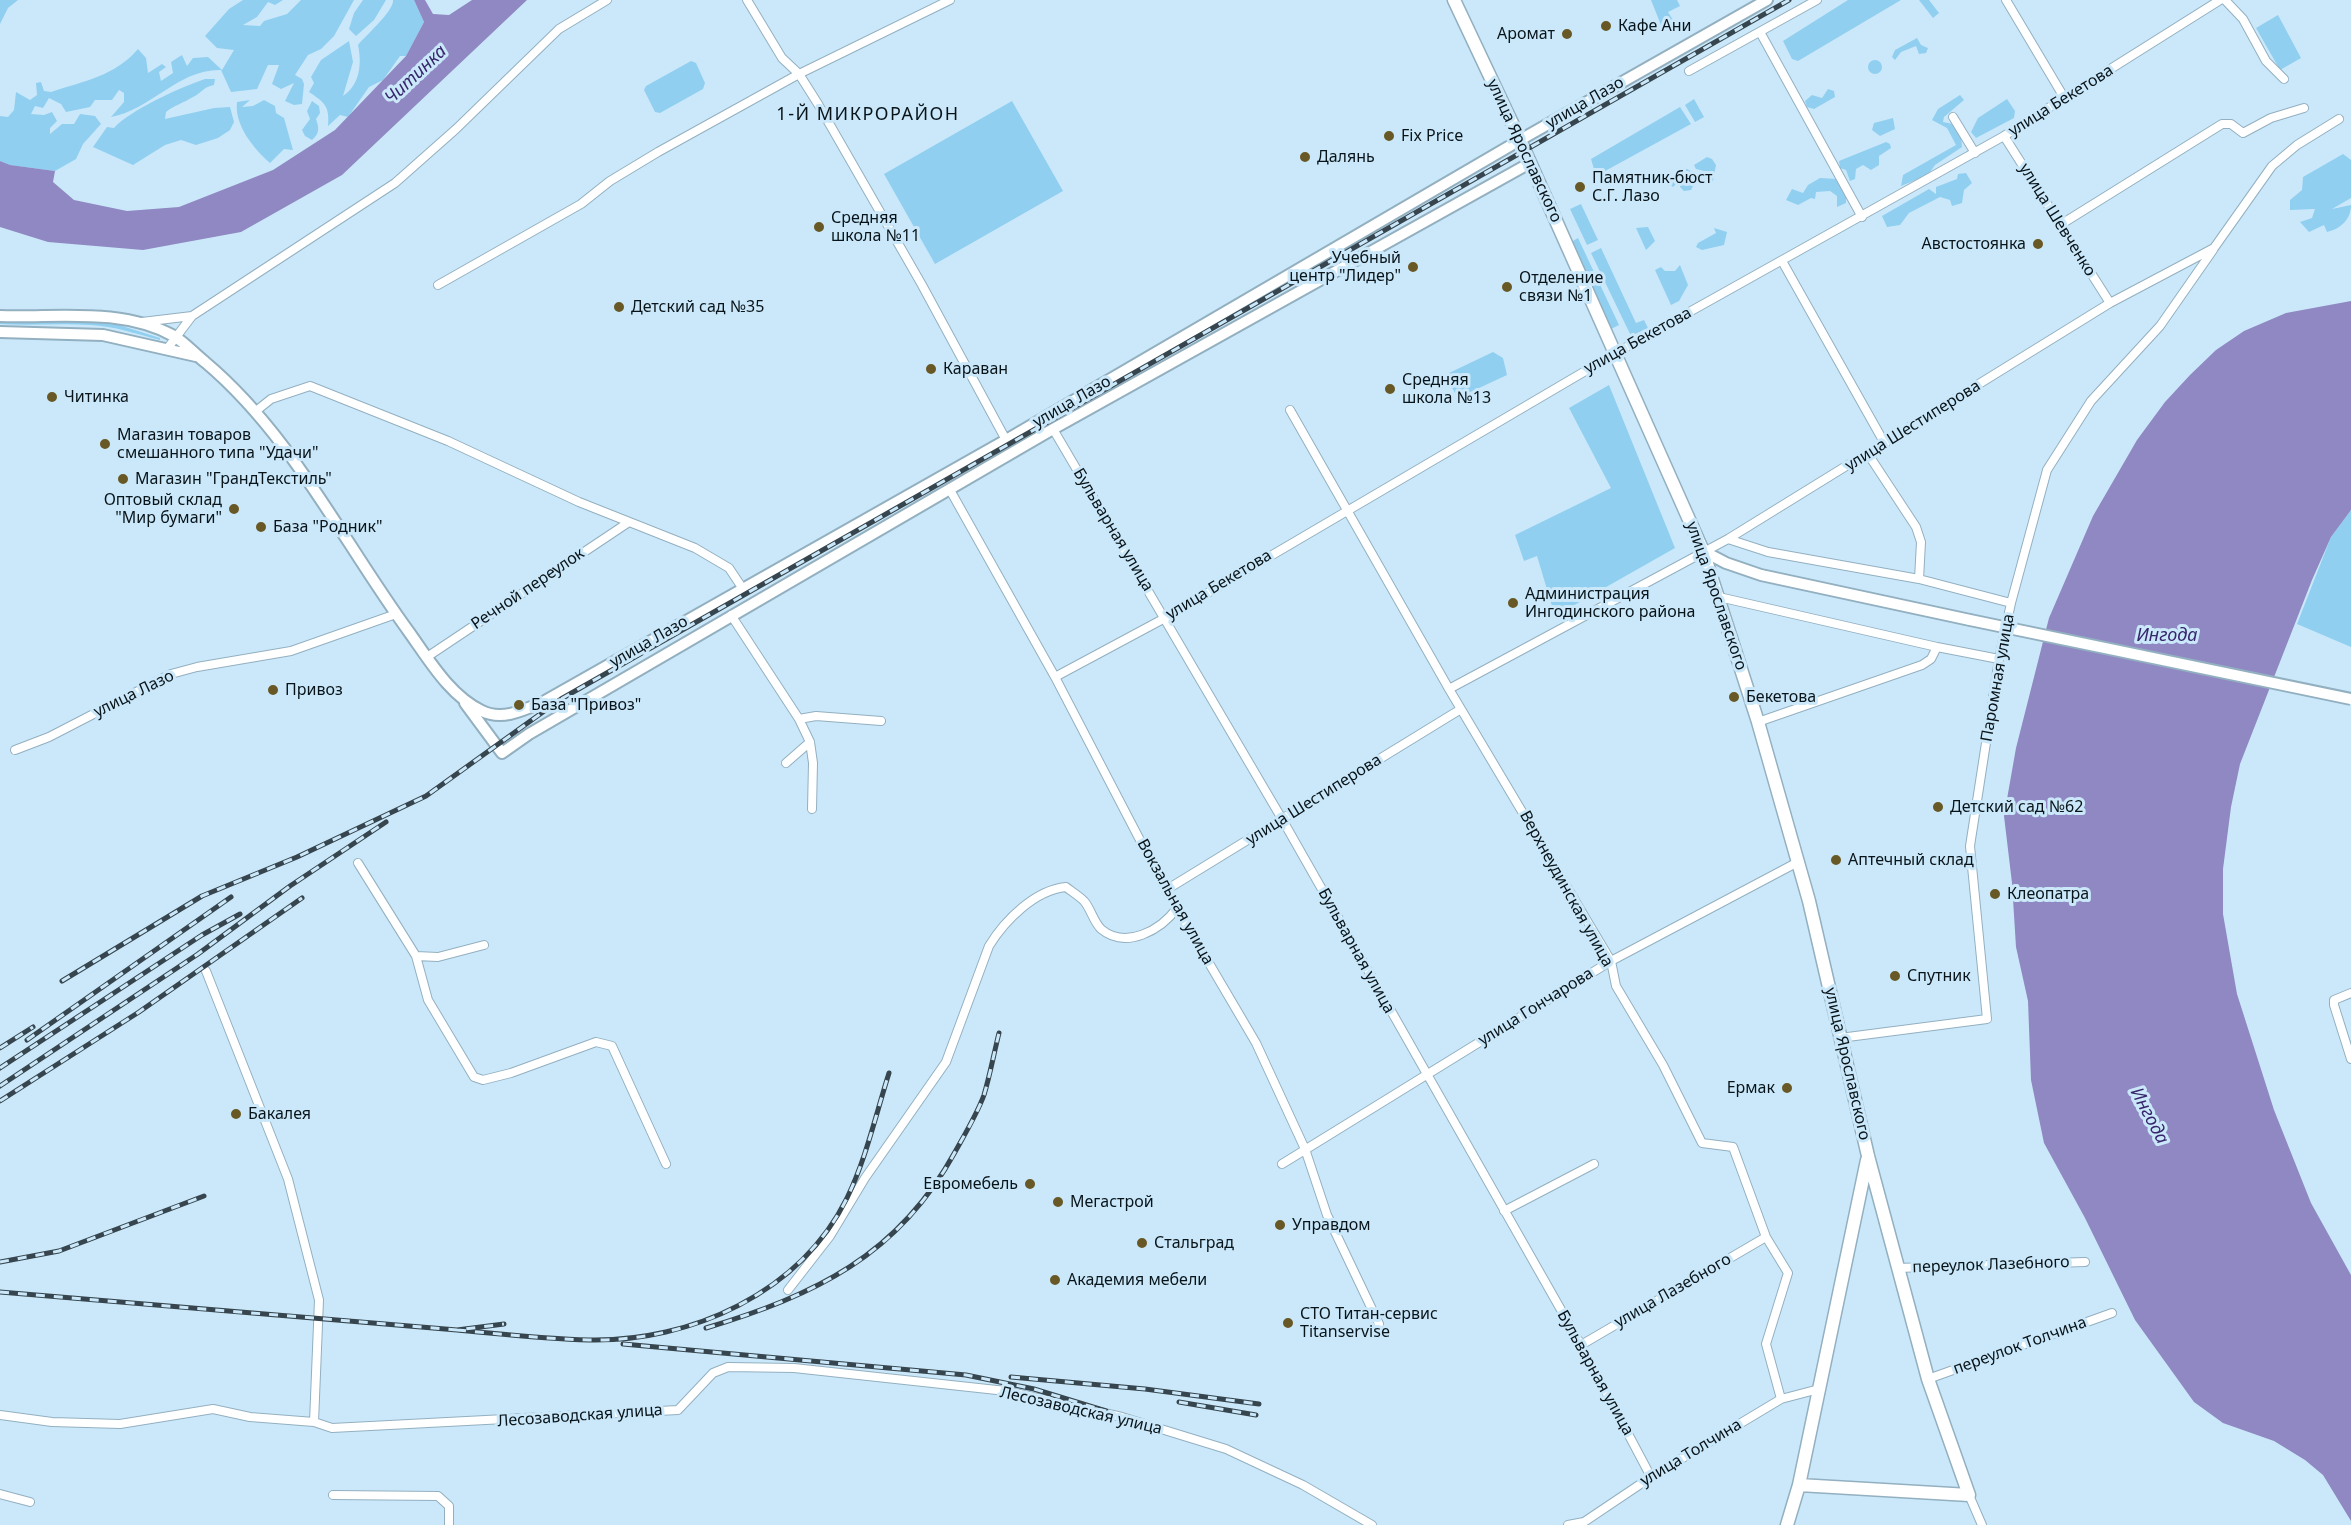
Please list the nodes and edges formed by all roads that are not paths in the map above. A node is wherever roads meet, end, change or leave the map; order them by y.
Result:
1 (607, 0) edge
2 (747, 0) edge
3 (950, 0) edge
4 (1454, 0) edge
5 (1767, 0) edge
6 (1817, 0) edge
7 (2006, 0) edge
8 (2220, 0) edge
9 (2225, 0) edge
10 (1760, 32) junction
11 (1689, 71) dead end
12 (799, 74) junction
13 (2284, 79) dead end
14 (2065, 99) junction
15 (2304, 108) dead end
16 (1953, 117) dead end
17 (2339, 119) dead end
18 (2004, 136) junction
19 (1520, 140) junction
20 (1975, 153) junction
21 (1530, 163) junction
22 (1862, 217) junction
23 (2060, 225) junction
24 (2214, 248) junction
25 (1782, 261) junction
26 (438, 285) dead end
27 (2110, 303) junction
28 (0, 316) edge
29 (192, 316) junction
30 (138, 323) junction
31 (0, 332) edge
32 (174, 337) junction
33 (166, 349) junction
34 (1616, 353) junction
35 (200, 357) junction
36 (1290, 410) dead end
37 (256, 411) junction
38 (1053, 429) junction
39 (1006, 440) junction
40 (1885, 444) junction
41 (1868, 454) junction
42 (950, 490) junction
43 (1346, 509) junction
44 (629, 522) junction
45 (1728, 539) junction
46 (1703, 551) junction
47 (1919, 579) junction
48 (743, 589) junction
49 (1719, 597) junction
50 (2011, 603) junction
51 (396, 614) junction
52 (731, 615) junction
53 (1165, 618) junction
54 (1937, 647) junction
55 (428, 657) junction
56 (1999, 659) junction
57 (1055, 677) junction
58 (1449, 689) junction
59 (459, 695) junction
60 (2351, 699) edge
61 (1461, 709) junction
62 (799, 719) junction
63 (881, 721) dead end
64 (1758, 722) junction
65 (810, 742) junction
66 (15, 750) dead end
67 (786, 763) dead end
68 (812, 808) dead end
69 (1282, 819) junction
70 (1798, 862) junction
71 (358, 863) dead end
72 (1166, 890) junction
73 (1177, 908) junction
74 (484, 945) dead end
75 (416, 956) junction
76 (1611, 961) junction
77 (206, 971) dead end
78 (2351, 993) edge
79 (1840, 1038) junction
80 (2351, 1059) edge
81 (1426, 1075) junction
82 (1305, 1149) junction
83 (1868, 1156) junction
84 (666, 1164) dead end
85 (1282, 1164) dead end
86 (1594, 1164) dead end
87 (1504, 1211) junction
88 (1766, 1237) junction
89 (2085, 1262) dead end
90 (1897, 1268) junction
91 (788, 1290) dead end
92 (2112, 1313) dead end
93 (1380, 1324) dead end
94 (1581, 1345) junction
95 (1928, 1379) junction
96 (1819, 1389) junction
97 (1781, 1399) junction
98 (0, 1415) edge
99 (314, 1422) junction
100 (1651, 1477) junction
101 (1799, 1485) junction
102 (0, 1494) edge
103 (333, 1495) dead end
104 (1970, 1495) junction
105 (30, 1502) dead end
106 (1587, 1523) edge
107 (449, 1525) edge
108 (1372, 1525) edge
109 (1568, 1525) edge
110 (1787, 1525) edge
111 (1982, 1525) edge

1 - 29 street
2 - 12 street
3 - 12 street
4 - 19 main road, улица Ярославского
5 - 19 main road, улица Лазо
6 - 10 street
7 - 14 street
8 - 14 street, улица Бекетова
9 - 13 street
10 - 11 street
10 - 22 street
12 - 26 street
12 - 39 street
14 - 18 street, улица Бекетова
15 - 23 street
16 - 20 street
17 - 24 street, улица Шестиперова
18 - 20 street, улица Бекетова
18 - 23 street, улица Шевченко
19 - 21 main road, улица Ярославского
19 - 39 main road, улица Лазо
20 - 22 street, улица Бекетова
21 - 34 main road, улица Ярославского
21 - 38 main road, улица Лазо
22 - 25 street, улица Бекетова
23 - 27 street, улица Шевченко
24 - 27 street, улица Шестиперова
24 - 50 street, Паромная улица
25 - 34 street, улица Бекетова
25 - 40 street
27 - 40 street, улица Шестиперова
28 - 30 main road, улица Лазо
29 - 30 street
29 - 32 street
30 - 32 main road, улица Лазо
31 - 33 main road, улица Лазо
32 - 33 street
32 - 35 main road, улица Лазо
33 - 35 main road, улица Лазо
34 - 43 street, улица Бекетова
34 - 46 main road, улица Ярославского
35 - 37 main road, улица Лазо
36 - 43 street, Верхнеудинская улица
37 - 44 street
37 - 51 main road, улица Лазо
38 - 42 main road, улица Лазо
38 - 53 street, Бульварная улица
39 - 48 main road, улица Лазо
40 - 41 street, улица Шестиперова
41 - 45 street, улица Шестиперова
41 - 47 street
42 - 52 main road, улица Лазо
42 - 57 street, Вокзальная улица
43 - 53 street, улица Бекетова
43 - 58 street, Верхнеудинская улица
44 - 48 street
44 - 55 street, Речной переулок
45 - 46 street, улица Шестиперова
45 - 47 street
46 - 49 main road, улица Ярославского
46 - 58 street, улица Шестиперова
46 - 60 main road, bridge
47 - 50 street
48 - 59 main road, улица Лазо
49 - 54 street
49 - 64 main road, улица Ярославского
50 - 56 street, Паромная улица
51 - 55 main road, улица Лазо
51 - 66 street, улица Лазо
52 - 59 main road, улица Лазо
52 - 62 street
53 - 57 street, улица Бекетова
53 - 69 street, Бульварная улица
54 - 56 street
54 - 64 street
55 - 59 main road, улица Лазо
56 - 79 street, Паромная улица
57 - 72 street, Вокзальная улица
58 - 61 street, Верхнеудинская улица
61 - 69 street, улица Шестиперова
61 - 76 street, Верхнеудинская улица
62 - 63 street
62 - 65 street
64 - 70 main road, улица Ярославского
65 - 67 street
65 - 68 street
69 - 72 street, улица Шестиперова
69 - 81 street, Бульварная улица
70 - 76 street, улица Гончарова
70 - 79 main road, улица Ярославского
71 - 75 street
72 - 73 street, Вокзальная улица
73 - 82 street, Вокзальная улица
73 - 91 street
74 - 75 street
75 - 84 street
76 - 81 street, улица Гончарова
76 - 88 street, Верхнеудинская улица
77 - 99 street
78 - 80 street
79 - 83 main road, улица Ярославского
81 - 82 street, улица Гончарова
81 - 87 street, Бульварная улица
82 - 85 street, улица Гончарова
82 - 93 street, Вокзальная улица
83 - 90 main road, улица Ярославского
83 - 96 main road, улица Ярославского
86 - 87 street
87 - 94 street, Бульварная улица
88 - 94 street, улица Лазебного
88 - 97 street, Верхнеудинская улица
89 - 90 street, переулок Лазебного
90 - 95 main road, улица Ярославского
92 - 95 street, переулок Толчина
94 - 100 street, Бульварная улица
95 - 104 main road, улица Ярославского
96 - 97 street, улица Толчина
96 - 101 main road, улица Ярославского
97 - 100 street, улица Толчина
98 - 99 street, Лесозаводская улица
99 - 108 street, Лесозаводская улица
100 - 106 street, улица Толчина
101 - 104 main road
101 - 110 main road, улица Ярославского
102 - 105 street
103 - 107 street
104 - 111 street
106 - 109 street, улица Толчина

